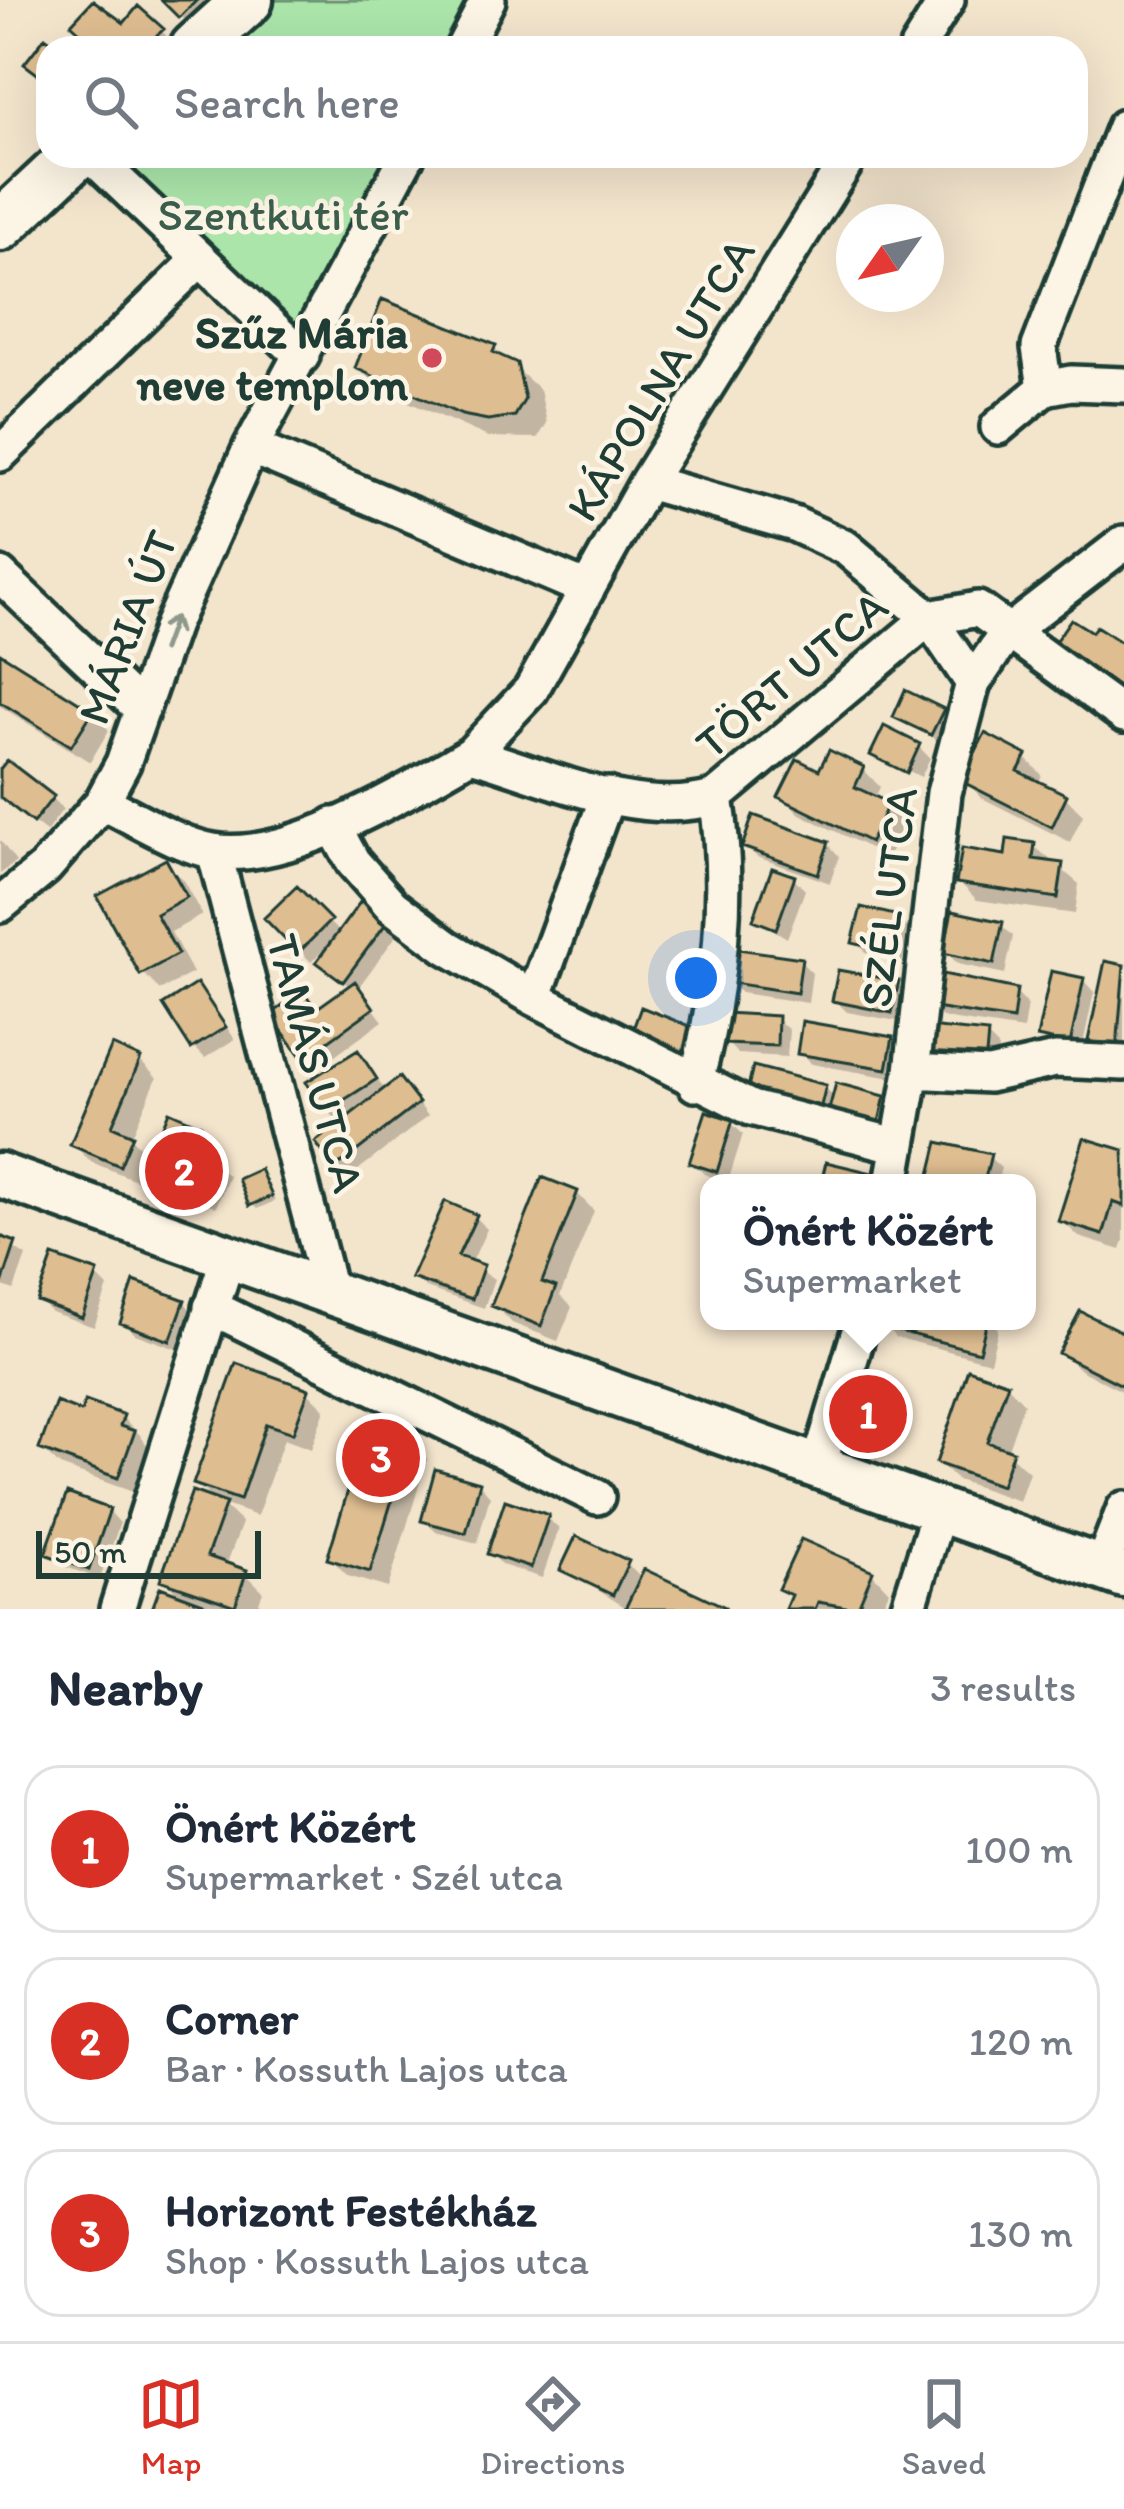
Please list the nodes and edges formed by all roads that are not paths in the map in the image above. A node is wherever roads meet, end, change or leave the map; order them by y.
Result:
1 (248, 0) edge
2 (488, 0) edge
3 (946, 0) edge
4 (208, 36) edge
5 (469, 36) edge
6 (924, 36) edge
7 (1124, 127) edge
8 (63, 168) edge
9 (104, 168) edge
10 (401, 168) edge
11 (843, 168) edge
12 (0, 226) edge
13 (199, 260) junction
14 (302, 356) junction
15 (1124, 386) edge
16 (1045, 388) junction
17 (998, 427) dead end
18 (251, 447) junction
19 (0, 454) edge
20 (647, 482) junction
21 (1124, 543) edge
22 (0, 575) edge
23 (587, 589) junction
24 (929, 618) junction
25 (1006, 634) junction
26 (973, 683) junction
27 (142, 710) junction
28 (1124, 715) edge
29 (471, 754) junction
30 (608, 795) junction
31 (716, 796) junction
32 (102, 802) junction
33 (333, 825) junction
34 (214, 851) junction
35 (0, 905) edge
36 (534, 998) junction
37 (1124, 1064) edge
38 (912, 1071) junction
39 (695, 1084) junction
40 (899, 1147) junction
41 (894, 1174) edge
42 (0, 1175) edge
43 (227, 1260) junction
44 (331, 1298) junction
45 (212, 1307) junction
46 (859, 1330) edge
47 (818, 1468) junction
48 (597, 1497) dead end
49 (1124, 1509) edge
50 (939, 1510) junction
51 (1113, 1572) edge
52 (117, 1609) edge
53 (908, 1609) edge

1 - 4 main road
2 - 5 street
3 - 6 street
7 - 16 street
8 - 12 main road
9 - 13 street
10 - 14 street, MÁRIA ÚT
11 - 20 street, KÁPOLNA UTCA
13 - 14 street
13 - 19 street
14 - 18 street, MÁRIA ÚT
15 - 16 street
16 - 17 street
18 - 23 street, KÁPOLNA UTCA
27 -> 18 street, MÁRIA ÚT
20 - 23 street, KÁPOLNA UTCA
20 - 24 street
21 - 25 street, SZÉL UTCA
22 - 27 street
23 - 29 street, KÁPOLNA UTCA
24 - 25 street
24 - 26 street
24 - 31 street, TÖRT UTCA
25 - 26 street, SZÉL UTCA
25 - 28 street
26 - 38 street, SZÉL UTCA
27 - 32 street, MÁRIA ÚT
29 - 30 street, TÖRT UTCA
29 - 33 street
30 - 31 street, TÖRT UTCA
30 - 36 street
31 - 39 street
32 - 34 street
32 - 35 street, MÁRIA ÚT
33 - 34 street
33 - 36 street
34 - 44 street, TAMÁS UTCA
36 - 39 street
37 - 38 street
38 - 40 street, SZÉL UTCA
39 - 40 street
40 - 41 street, SZÉL UTCA
42 - 43 street
43 - 44 street
43 - 45 street
44 - 47 street
45 - 48 street
45 - 52 street
46 - 47 street
47 - 50 street
49 - 51 street
50 - 51 street
50 - 53 street

